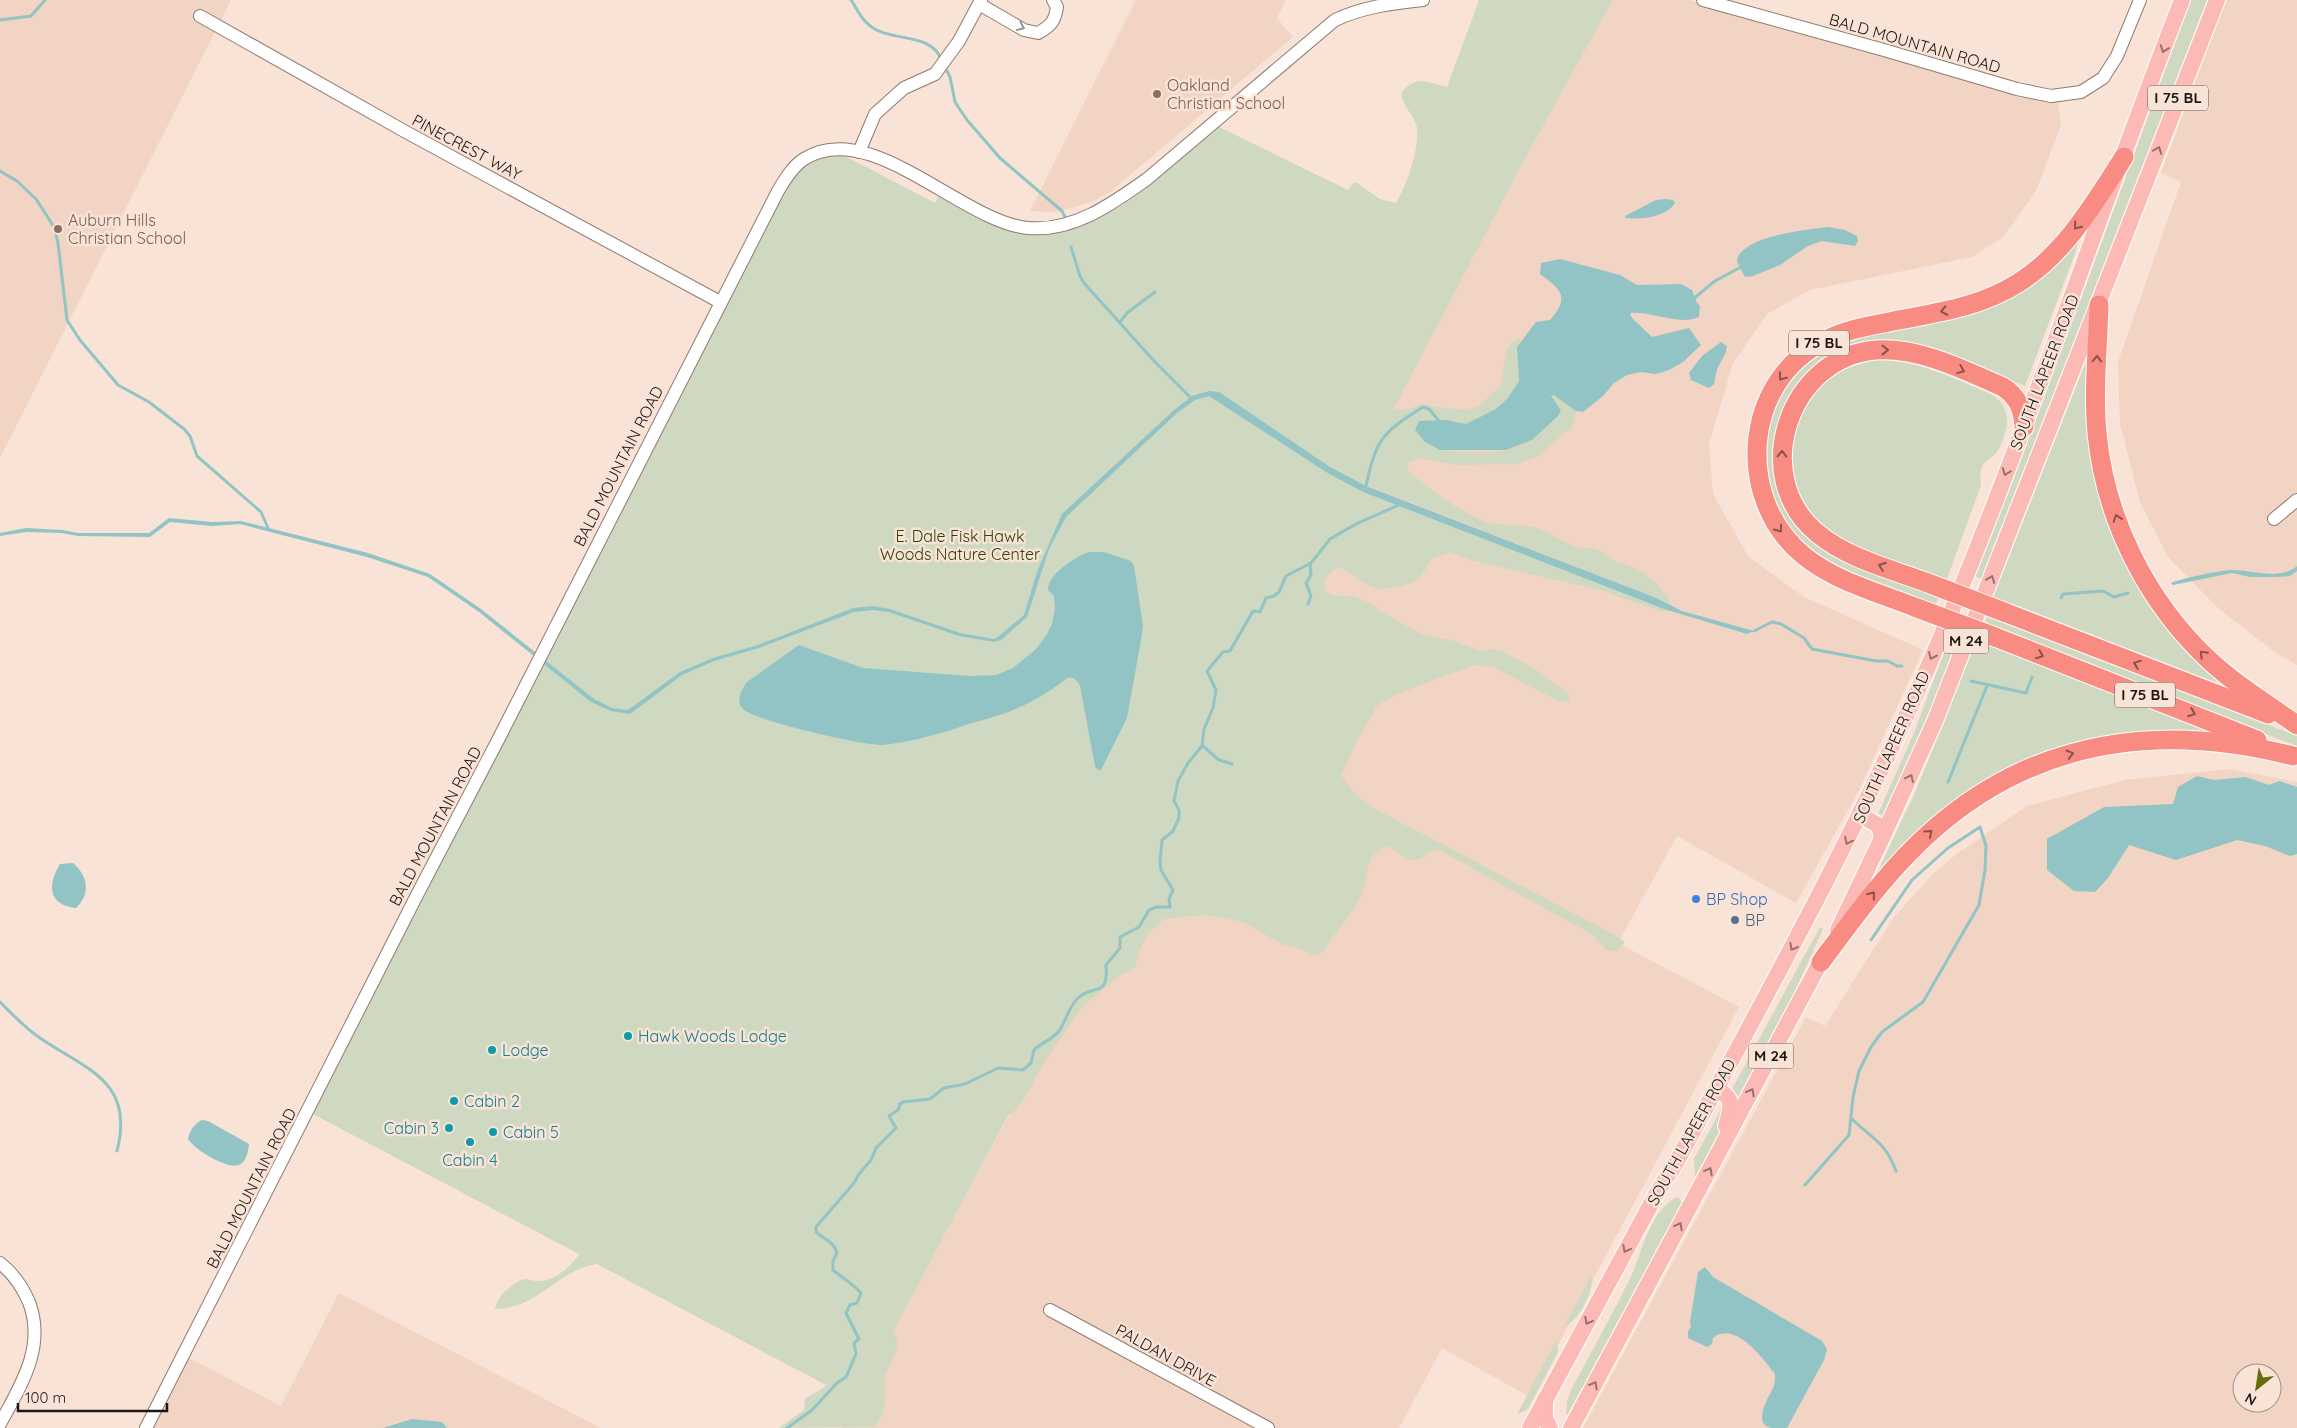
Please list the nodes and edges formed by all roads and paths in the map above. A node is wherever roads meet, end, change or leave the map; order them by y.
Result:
1 (1053, 0) edge
2 (1423, 0) edge
3 (1703, 0) edge
4 (2140, 0) edge
5 (2182, 0) edge
6 (2217, 0) edge
7 (980, 2) edge
8 (200, 16) dead end
9 (859, 152) junction
10 (2124, 157) junction
11 (720, 302) junction
12 (2099, 305) junction
13 (2024, 427) junction
14 (2297, 500) edge
15 (2274, 519) dead end
16 (2297, 725) edge
17 (2295, 757) edge
18 (1861, 815) junction
19 (1882, 838) junction
20 (1822, 962) junction
21 (1716, 1089) junction
22 (1720, 1150) junction
23 (0, 1263) edge
24 (1050, 1310) dead end
25 (1545, 1400) junction
26 (0, 1424) edge
27 (146, 1428) edge
28 (1268, 1428) edge
29 (1530, 1428) edge
30 (1550, 1428) edge
31 (1571, 1428) edge

7 -> 1 street
2 - 9 street, BALD MOUNTAIN ROAD
3 - 4 street, BALD MOUNTAIN ROAD
5 -> 10 main road, SOUTH LAPEER ROAD / I 75 BL
12 -> 6 main road, SOUTH LAPEER ROAD / I 75 BL
7 - 9 street
8 - 11 street, PINECREST WAY
9 - 11 street, BALD MOUNTAIN ROAD
10 - 13 main road, SOUTH LAPEER ROAD / M 24
10 -> 17 highway, I 75 BL, bridge
11 - 27 street, BALD MOUNTAIN ROAD
16 -> 12 highway, I 75 BL
19 -> 12 main road, SOUTH LAPEER ROAD / M 24
16 -> 13 highway, bridge
13 -> 18 main road, SOUTH LAPEER ROAD / M 24
14 - 15 street
20 -> 17 highway
18 - 19 main road
18 -> 21 main road, SOUTH LAPEER ROAD / M 24
19 - 20 main road, SOUTH LAPEER ROAD / M 24
22 -> 20 main road, SOUTH LAPEER ROAD / M 24
21 - 22 main road
21 -> 25 main road, SOUTH LAPEER ROAD / M 24
31 -> 22 main road, SOUTH LAPEER ROAD / M 24
23 - 26 street
24 - 28 street, PALDAN DRIVE
25 - 29 main road, SOUTH LAPEER ROAD / M 24
25 - 30 main road

